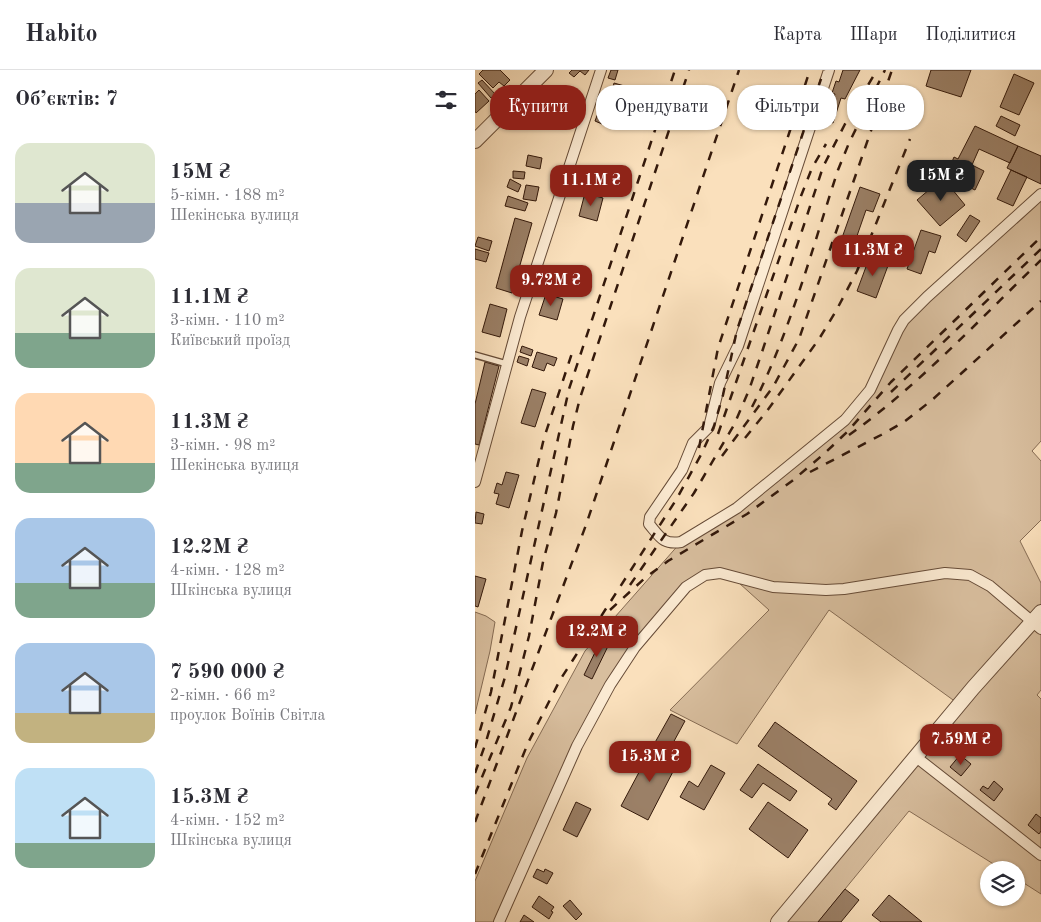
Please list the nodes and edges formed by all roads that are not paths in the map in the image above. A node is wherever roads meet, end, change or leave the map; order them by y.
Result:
1 (547, 70) edge
2 (601, 70) edge
3 (829, 70) edge
4 (476, 139) edge
5 (1041, 194) edge
6 (475, 355) edge
7 (507, 364) junction
8 (475, 482) edge
9 (1038, 621) edge
10 (916, 757) junction
11 (1041, 855) edge
12 (499, 922) edge
13 (778, 922) edge

1 - 4 street
2 - 7 street
3 - 5 street
6 - 7 lane
7 - 8 street
9 - 10 street
9 - 12 street
10 - 11 street
10 - 13 street

